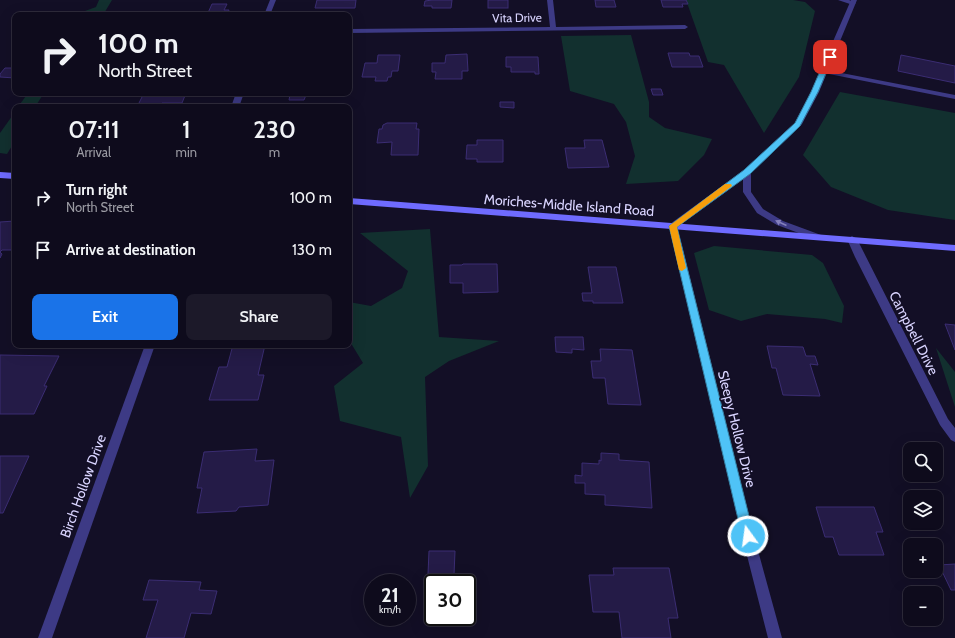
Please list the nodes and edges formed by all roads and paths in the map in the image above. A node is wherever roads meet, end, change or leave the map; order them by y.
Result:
1 (273, 0) edge
2 (550, 0) edge
3 (841, 0) edge
4 (853, 1) edge
5 (268, 12) edge
6 (685, 27) dead end
7 (553, 28) junction
8 (352, 30) edge
9 (824, 71) junction
10 (955, 97) edge
11 (747, 172) junction
12 (0, 175) edge
13 (12, 176) edge
14 (352, 201) edge
15 (673, 226) junction
16 (818, 237) junction
17 (852, 239) junction
18 (955, 248) edge
19 (149, 348) edge
20 (955, 437) edge
21 (45, 638) edge
22 (775, 638) edge

1 - 5 street
2 - 7 street
3 - 4 street
4 - 9 street
6 - 7 street, Vita Drive
7 - 8 street, Vita Drive
9 - 10 street
9 - 11 street
11 - 15 street
16 -> 11 street
12 - 13 main road
14 - 15 main road, Moriches-Middle Island Road
15 - 16 main road, Moriches-Middle Island Road
15 - 22 street, Sleepy Hollow Drive
16 - 17 main road, Moriches-Middle Island Road
17 - 18 main road, Moriches-Middle Island Road
17 - 20 street, Campbell Drive
19 - 21 street, Birch Hollow Drive

